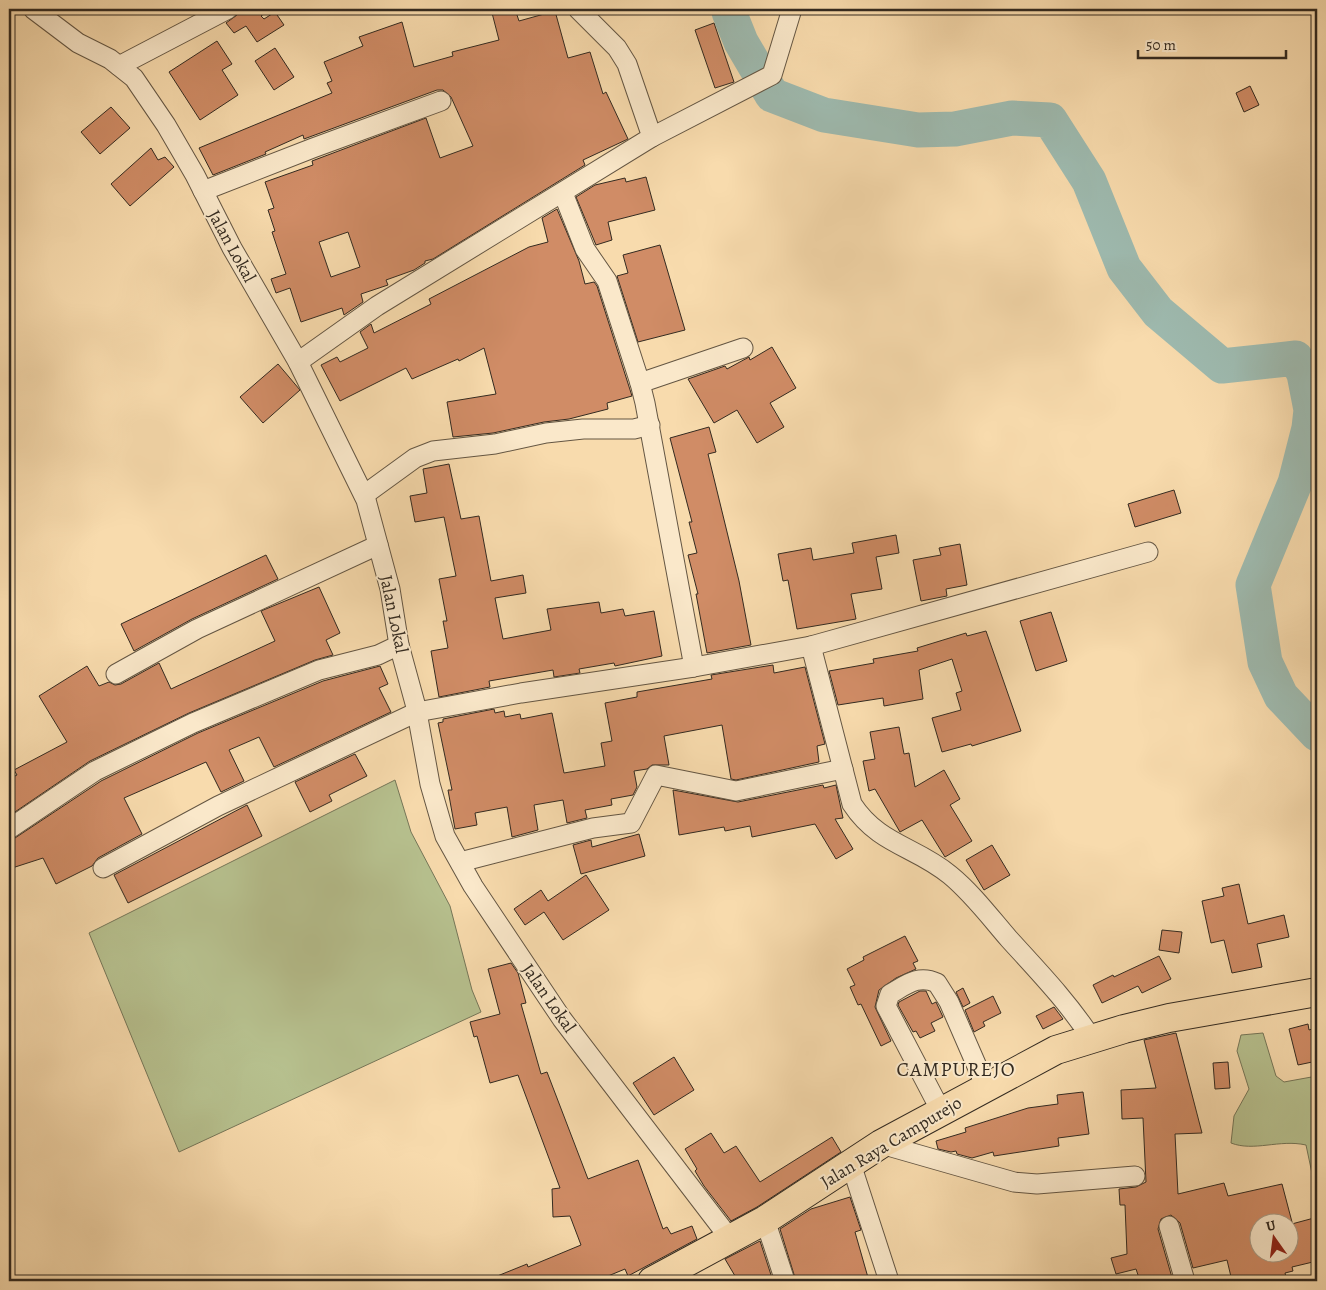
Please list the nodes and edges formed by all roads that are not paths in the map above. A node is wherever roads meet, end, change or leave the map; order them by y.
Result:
1 (33, 9) edge
2 (228, 9) edge
3 (578, 9) edge
4 (792, 9) edge
5 (120, 66) junction
6 (441, 101) dead end
7 (652, 137) junction
8 (203, 191) junction
9 (562, 193) junction
10 (743, 348) dead end
11 (298, 362) junction
12 (640, 384) junction
13 (650, 426) junction
14 (364, 495) junction
15 (378, 545) junction
16 (1148, 552) dead end
17 (399, 645) junction
18 (811, 646) junction
19 (694, 668) junction
20 (116, 674) dead end
21 (417, 712) junction
22 (843, 769) junction
23 (9, 829) edge
24 (460, 862) junction
25 (103, 868) dead end
26 (1317, 992) edge
27 (1092, 1039) junction
28 (986, 1087) junction
29 (941, 1111) junction
30 (881, 1144) junction
31 (851, 1164) junction
32 (1135, 1176) dead end
33 (765, 1220) junction
34 (1169, 1226) dead end
35 (731, 1240) junction
36 (652, 1281) edge
37 (785, 1281) edge
38 (889, 1281) edge
39 (1185, 1281) edge

1 - 5 street, Jalan Lokal
2 - 5 street
3 - 7 street
4 - 7 street
5 - 8 street, Jalan Lokal
6 - 8 street
7 - 9 street
8 - 11 street, Jalan Lokal
9 - 11 street
9 - 12 street
10 - 12 street
11 - 14 street, Jalan Lokal
12 - 13 street
13 - 14 street
13 - 19 street
14 - 15 street, Jalan Lokal
15 - 17 street, Jalan Lokal
15 - 20 street
16 - 18 street
17 - 21 street, Jalan Lokal
17 - 23 street
18 - 19 street
18 - 22 street
19 - 21 street
21 - 24 street, Jalan Lokal
21 - 25 street
22 - 24 street
22 - 27 street
24 - 35 street, Jalan Lokal
26 - 27 main road, Jalan Raya Campurejo
27 - 28 main road, Jalan Raya Campurejo
28 - 29 main road, Jalan Raya Campurejo
28 - 29 street
29 - 30 main road, Jalan Raya Campurejo
30 - 31 main road, Jalan Raya Campurejo
30 - 32 street
31 - 33 main road, Jalan Raya Campurejo
31 - 38 street
33 - 35 main road, Jalan Raya Campurejo
33 - 37 street
34 - 39 street
35 - 36 main road, Jalan Raya Campurejo

